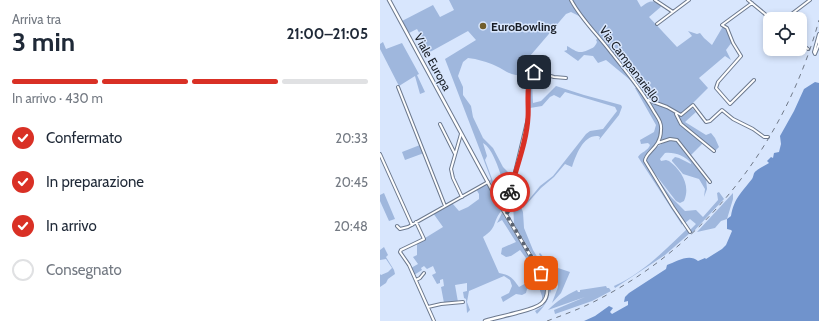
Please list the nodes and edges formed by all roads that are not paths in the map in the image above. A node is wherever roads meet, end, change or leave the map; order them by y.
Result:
1 (389, 0) edge
2 (571, 0) edge
3 (655, 0) edge
4 (689, 0) edge
5 (748, 0) edge
6 (810, 0) edge
7 (752, 3) junction
8 (674, 12) junction
9 (763, 12) edge
10 (794, 12) edge
11 (657, 24) dead end
12 (819, 34) edge
13 (818, 38) junction
14 (566, 78) dead end
15 (754, 80) dead end
16 (398, 87) dead end
17 (647, 100) junction
18 (676, 112) junction
19 (440, 124) dead end
20 (461, 133) junction
21 (768, 137) dead end
22 (658, 144) junction
23 (714, 150) dead end
24 (380, 154) edge
25 (455, 154) junction
26 (488, 182) junction
27 (710, 182) dead end
28 (462, 197) junction
29 (445, 206) junction
30 (506, 214) junction
31 (416, 222) junction
32 (412, 225) junction
33 (397, 226) dead end
34 (690, 232) dead end
35 (424, 273) dead end
36 (416, 280) junction
37 (463, 302) dead end
38 (428, 307) junction
39 (434, 321) edge
40 (485, 321) edge

1 - 20 street, Viale Europa
2 - 17 street, Via Campanariello
3 - 8 street
4 - 8 street
5 - 7 street
6 - 10 street
7 - 9 street
7 - 15 street
8 - 11 street
12 - 13 street
13 - 13 street
14 - 30 street
16 - 29 street
17 - 18 street
17 - 22 street, Via Campanariello
18 - 21 street
18 - 23 street
19 - 25 street
20 - 25 street
20 - 26 street, Viale Europa
22 - 27 street
22 - 34 street
24 - 32 street
25 - 28 street
26 - 28 street
26 - 30 street, Viale Europa
28 - 29 street
29 - 31 street
30 - 40 street, Viale Europa
31 - 32 street
31 - 36 street
32 - 33 street
35 - 36 street
36 - 38 street
37 - 38 street
38 - 39 street

